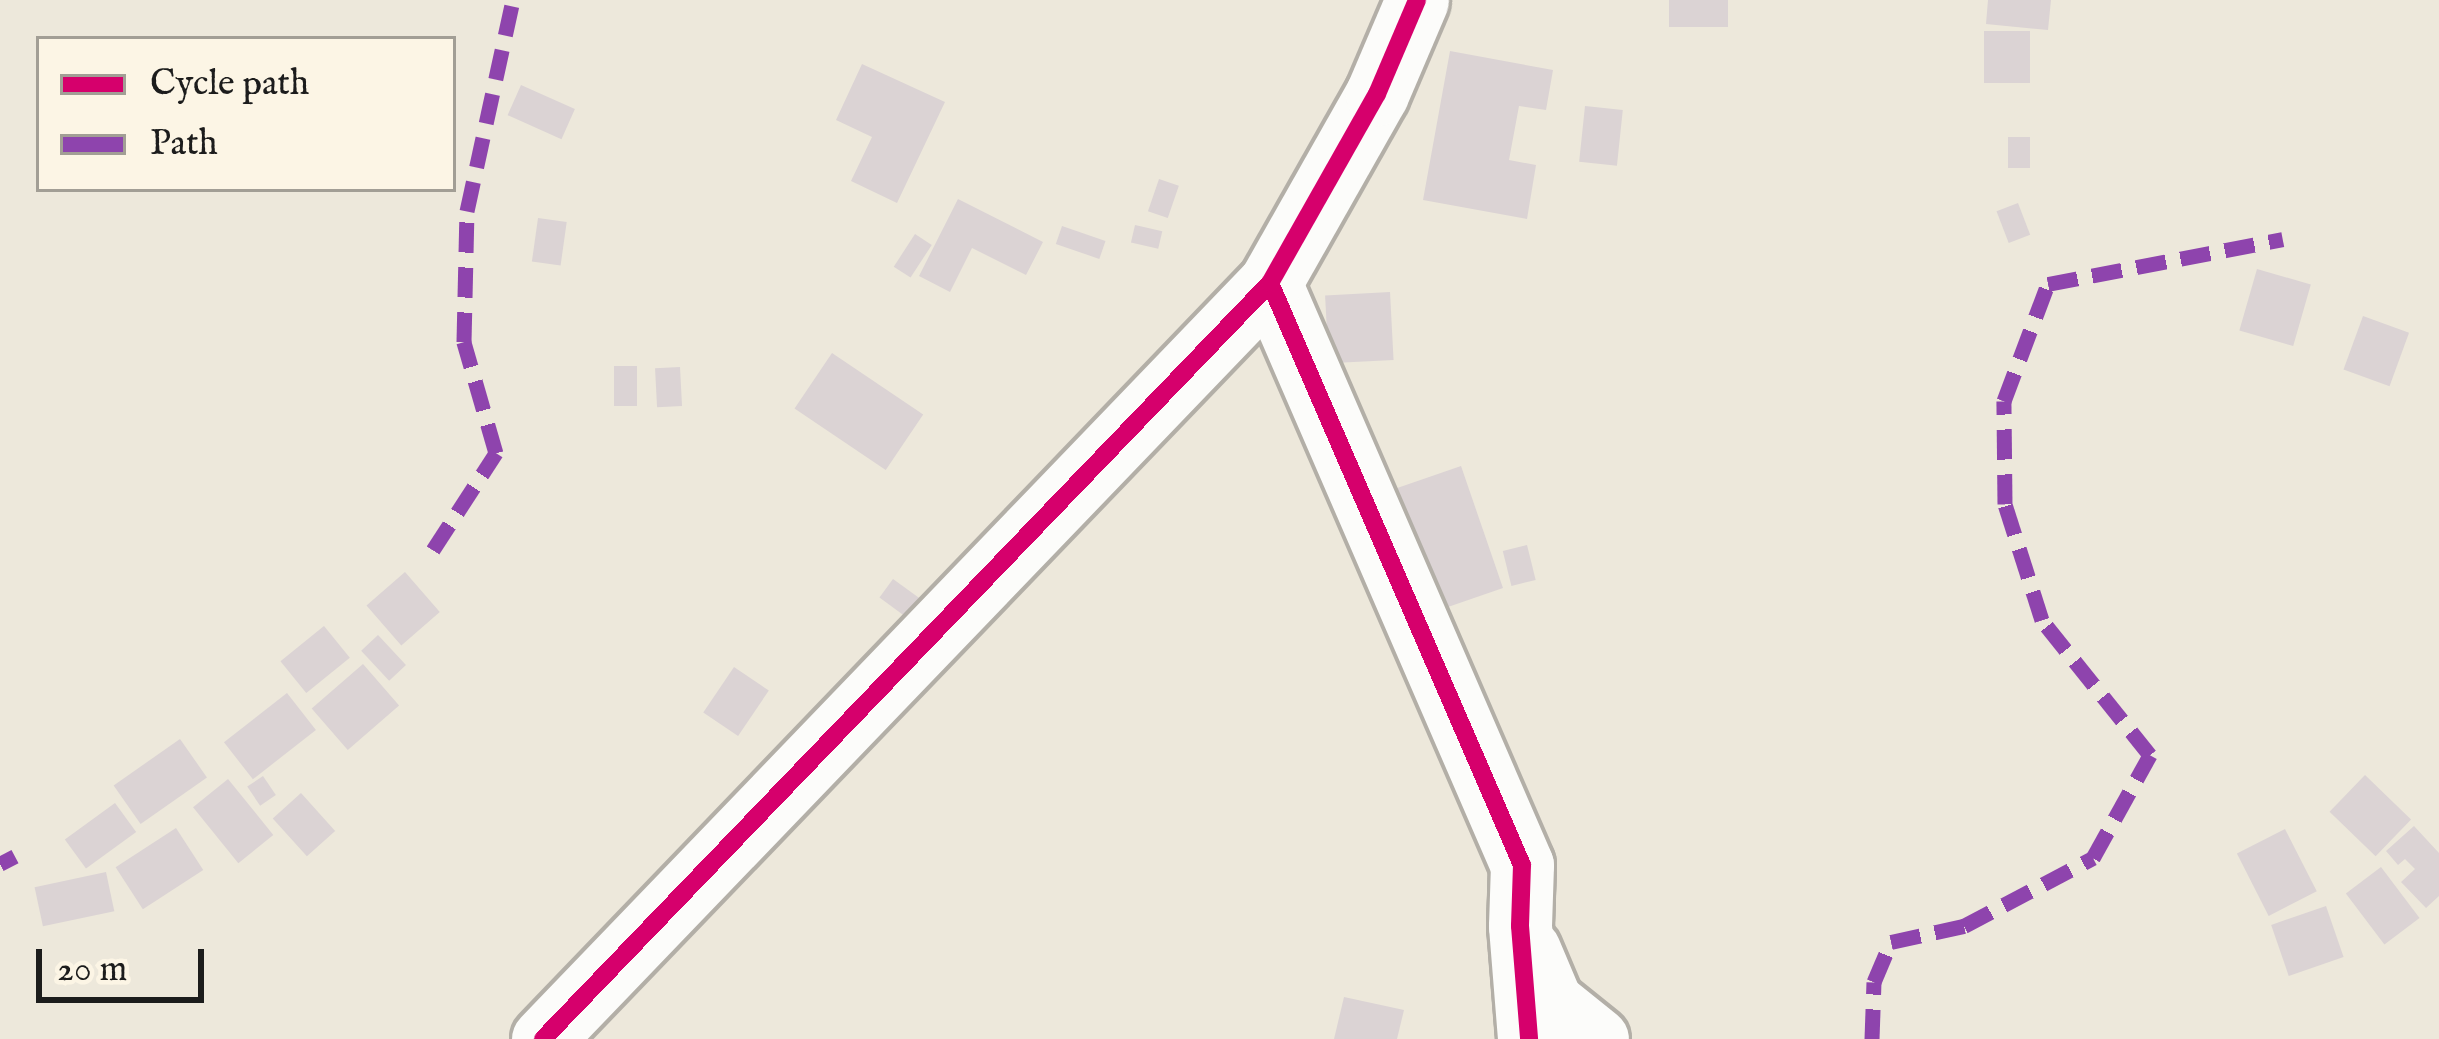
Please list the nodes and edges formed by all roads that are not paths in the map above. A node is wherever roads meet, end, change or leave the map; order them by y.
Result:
1 (1417, 0) edge
2 (1270, 283) junction
3 (1520, 926) junction
4 (543, 1039) edge
5 (1529, 1039) edge
6 (1597, 1039) edge

1 - 2 street
2 - 3 street
2 - 4 street
3 - 5 street
3 - 6 street

